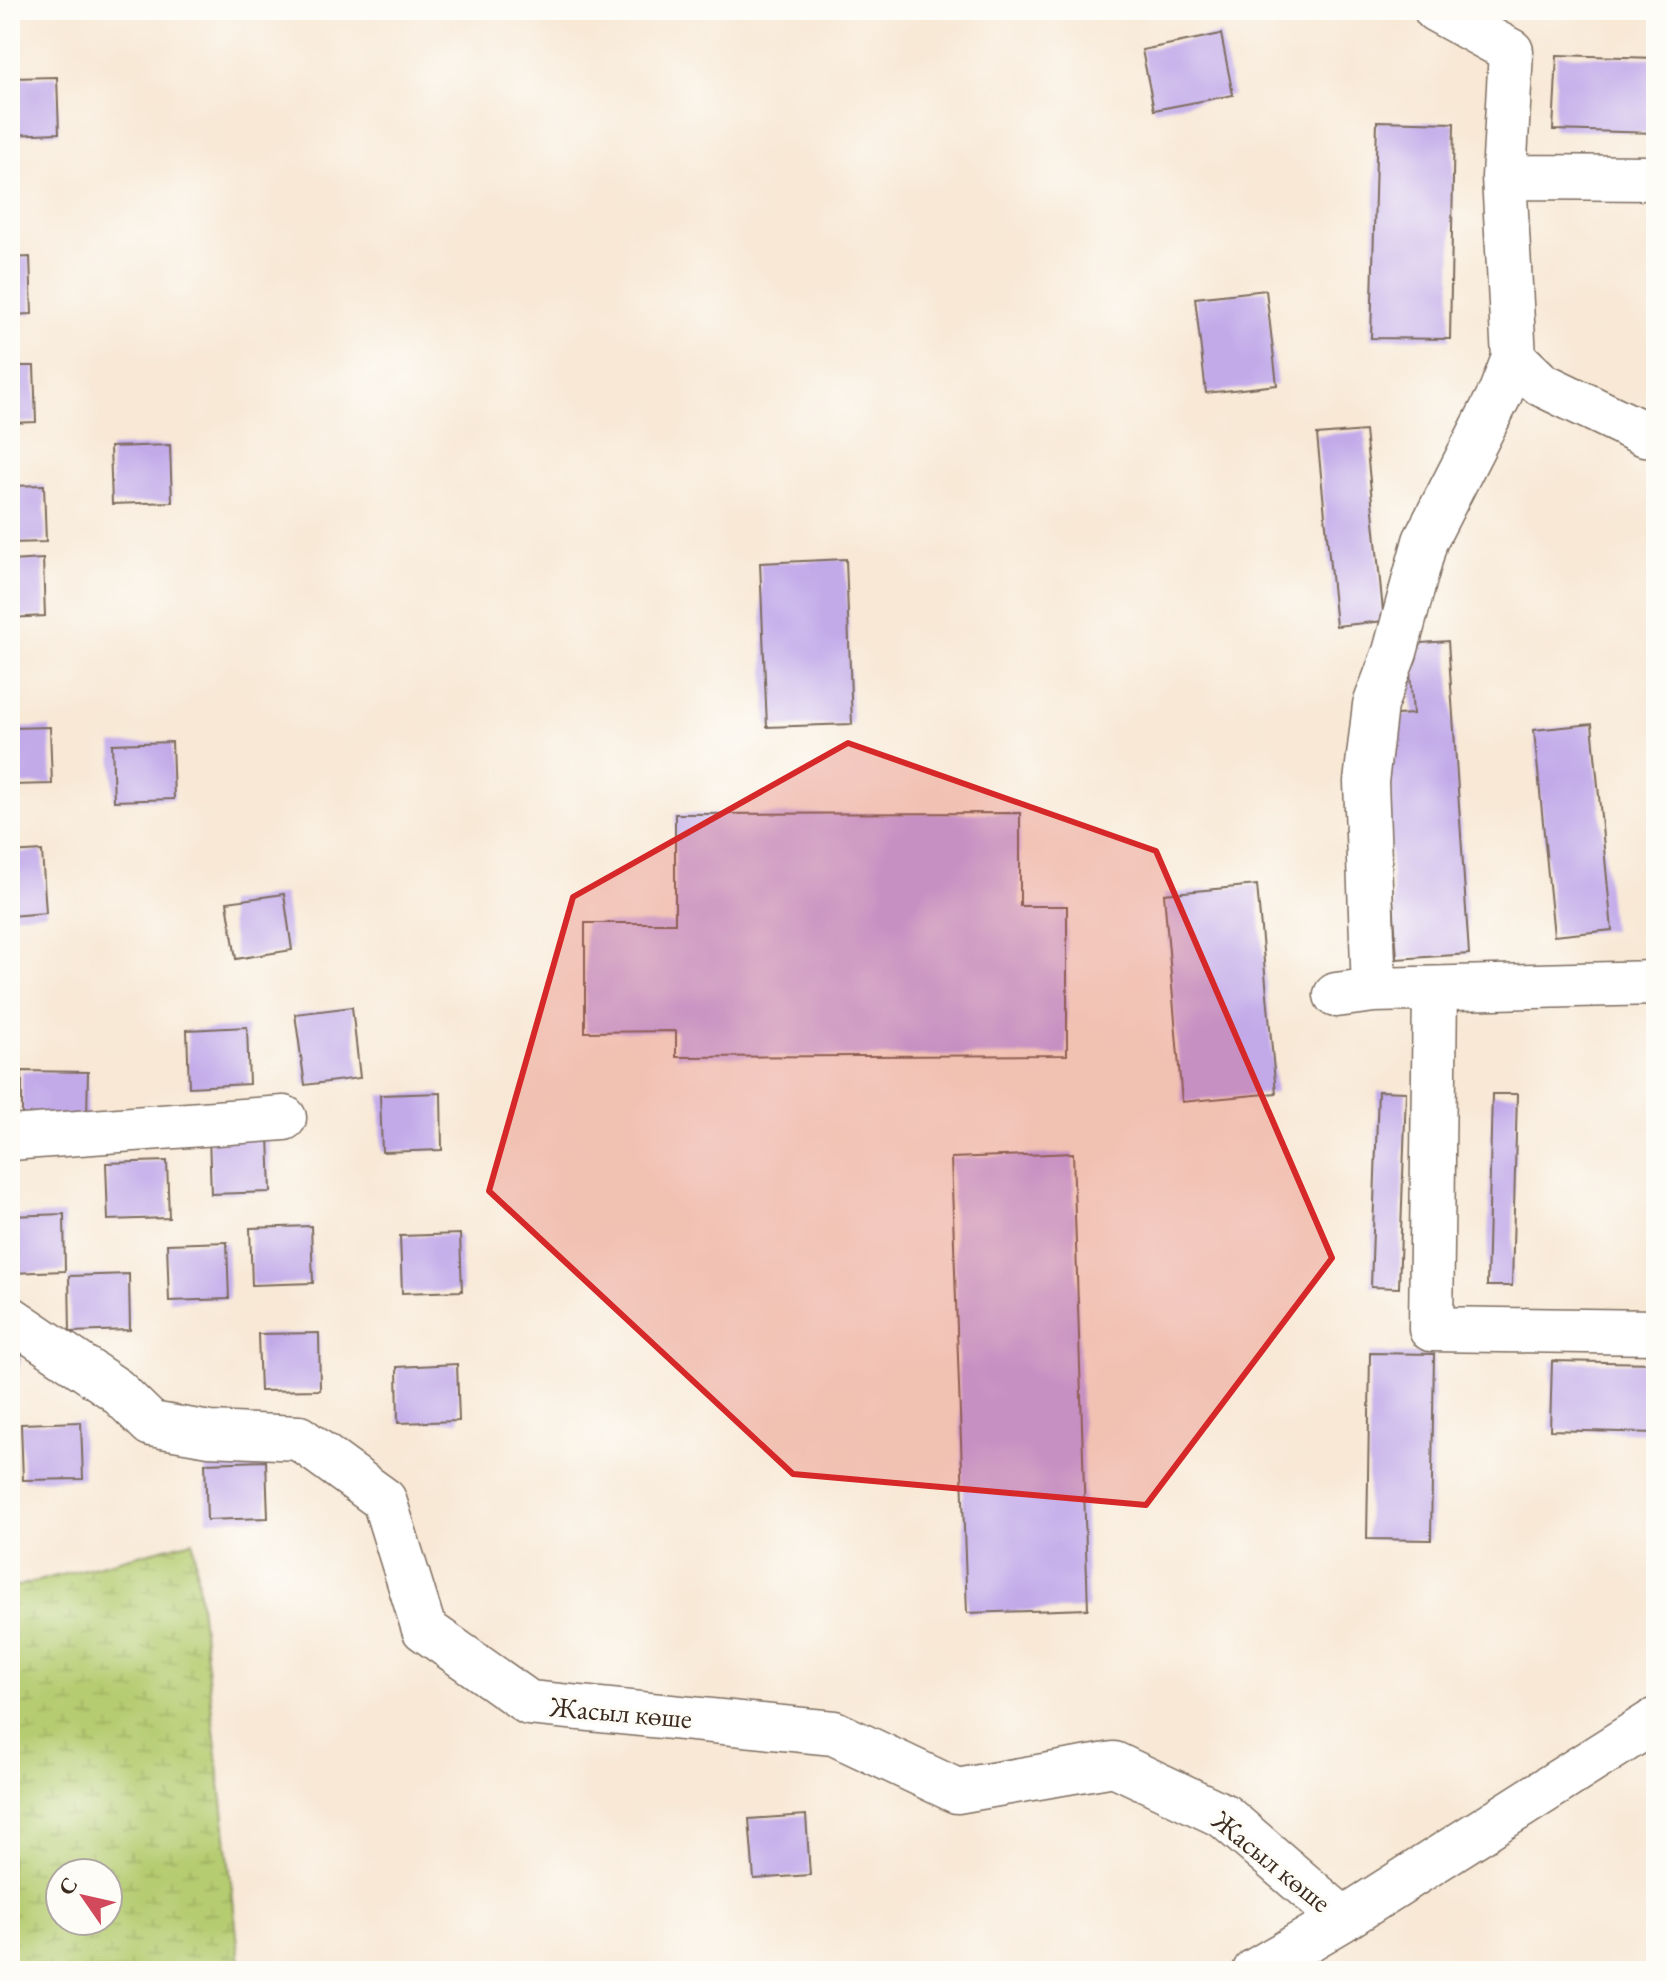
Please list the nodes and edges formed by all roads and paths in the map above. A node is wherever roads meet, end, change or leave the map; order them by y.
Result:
1 (1436, 10) edge
2 (1504, 177) junction
3 (1656, 178) edge
4 (1514, 358) junction
5 (1656, 435) edge
6 (1656, 983) edge
7 (1435, 989) junction
8 (284, 1118) dead end
9 (10, 1138) edge
10 (10, 1318) edge
11 (1656, 1332) edge
12 (1656, 1720) edge
13 (1343, 1919) junction
14 (1255, 1971) edge

1 - 2 street
2 - 3 street
2 - 4 street
4 - 5 street
4 - 7 street
6 - 7 street
7 - 11 street
8 - 9 street
10 - 13 street, Жасыл көше
12 - 13 street
13 - 14 street

